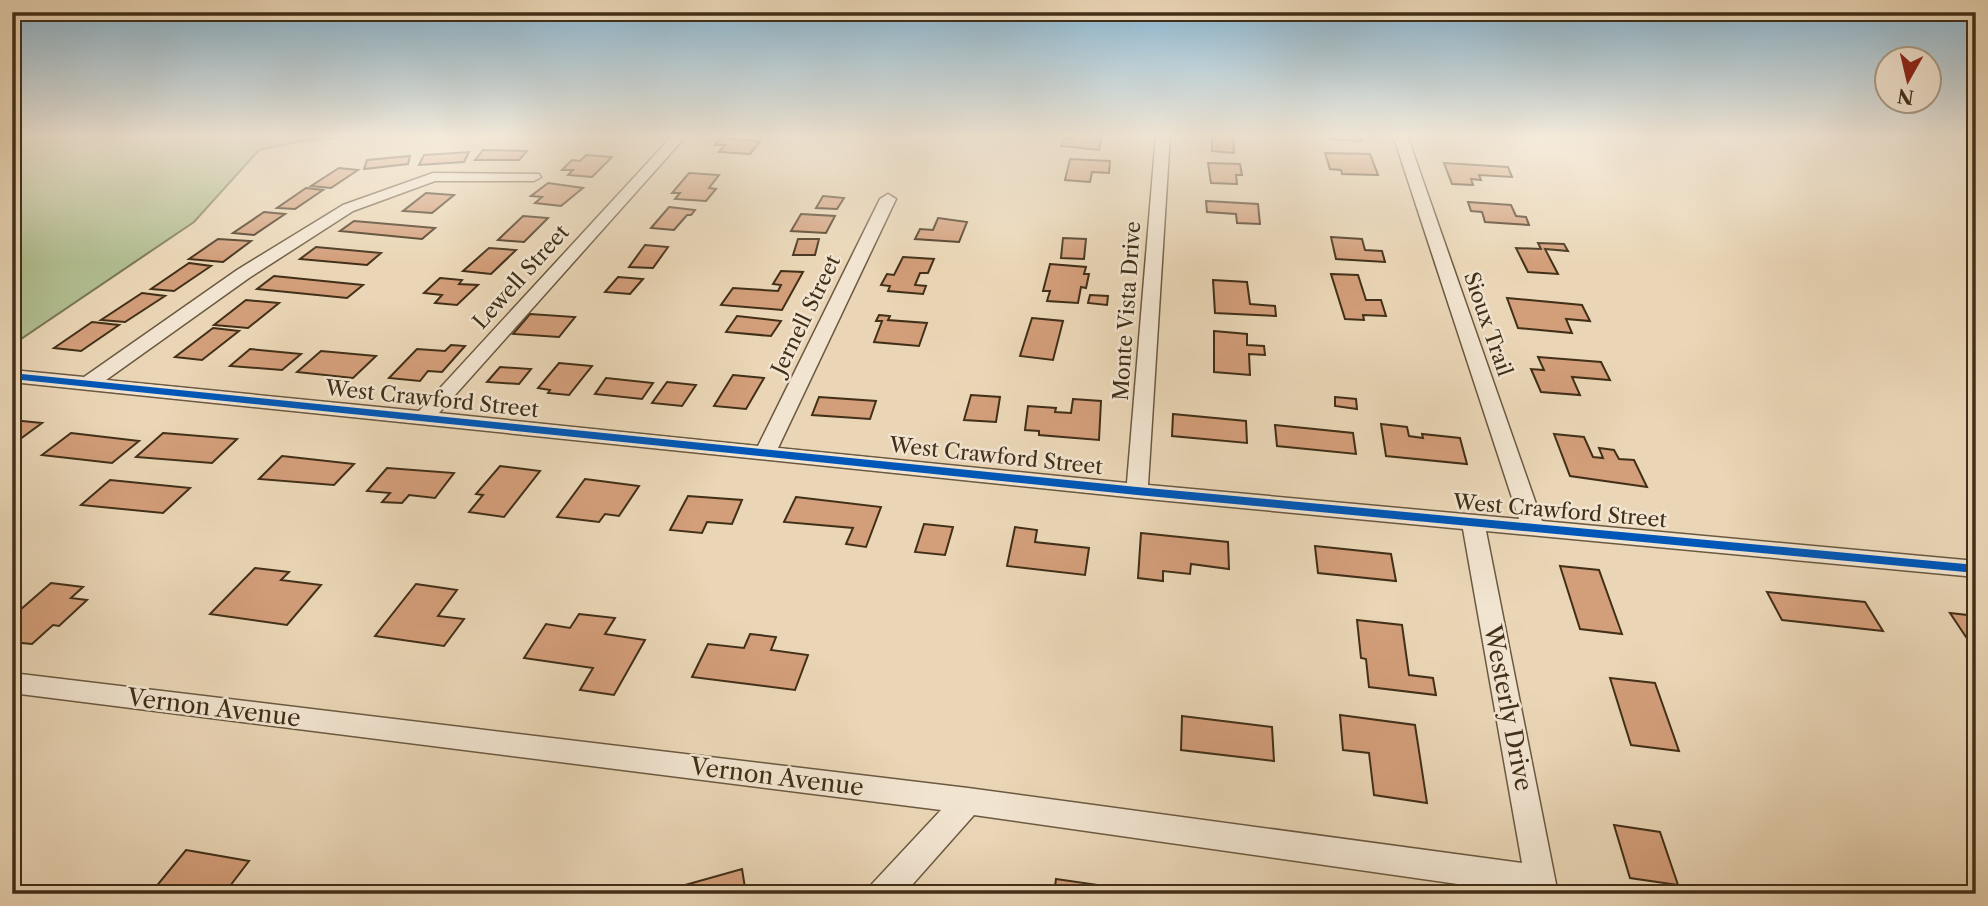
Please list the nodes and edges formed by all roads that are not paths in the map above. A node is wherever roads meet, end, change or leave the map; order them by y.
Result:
1 (432, 177) edge
2 (642, 177) edge
3 (1160, 177) edge
4 (1414, 177) edge
5 (888, 200) dead end
6 (12, 376) edge
7 (87, 383) junction
8 (424, 418) junction
9 (766, 451) junction
10 (1137, 491) junction
11 (1473, 523) junction
12 (1533, 527) junction
13 (1976, 569) edge
14 (12, 683) edge
15 (968, 801) junction
16 (1541, 887) edge
17 (883, 894) edge

1 - 7 street
2 - 8 street, Lewell Street
3 - 10 street, Monte Vista Drive
4 - 12 street, Sioux Trail
5 - 9 street, Jernell Street
6 - 7 street, West Crawford Street
7 - 8 street, West Crawford Street
8 - 9 street, West Crawford Street
9 - 10 street, West Crawford Street
10 - 11 street, West Crawford Street
11 - 12 street, West Crawford Street
11 - 16 street, Westerly Drive
12 - 13 street, West Crawford Street
14 - 15 street, Vernon Avenue
15 - 16 street, Vernon Avenue
15 - 17 street

